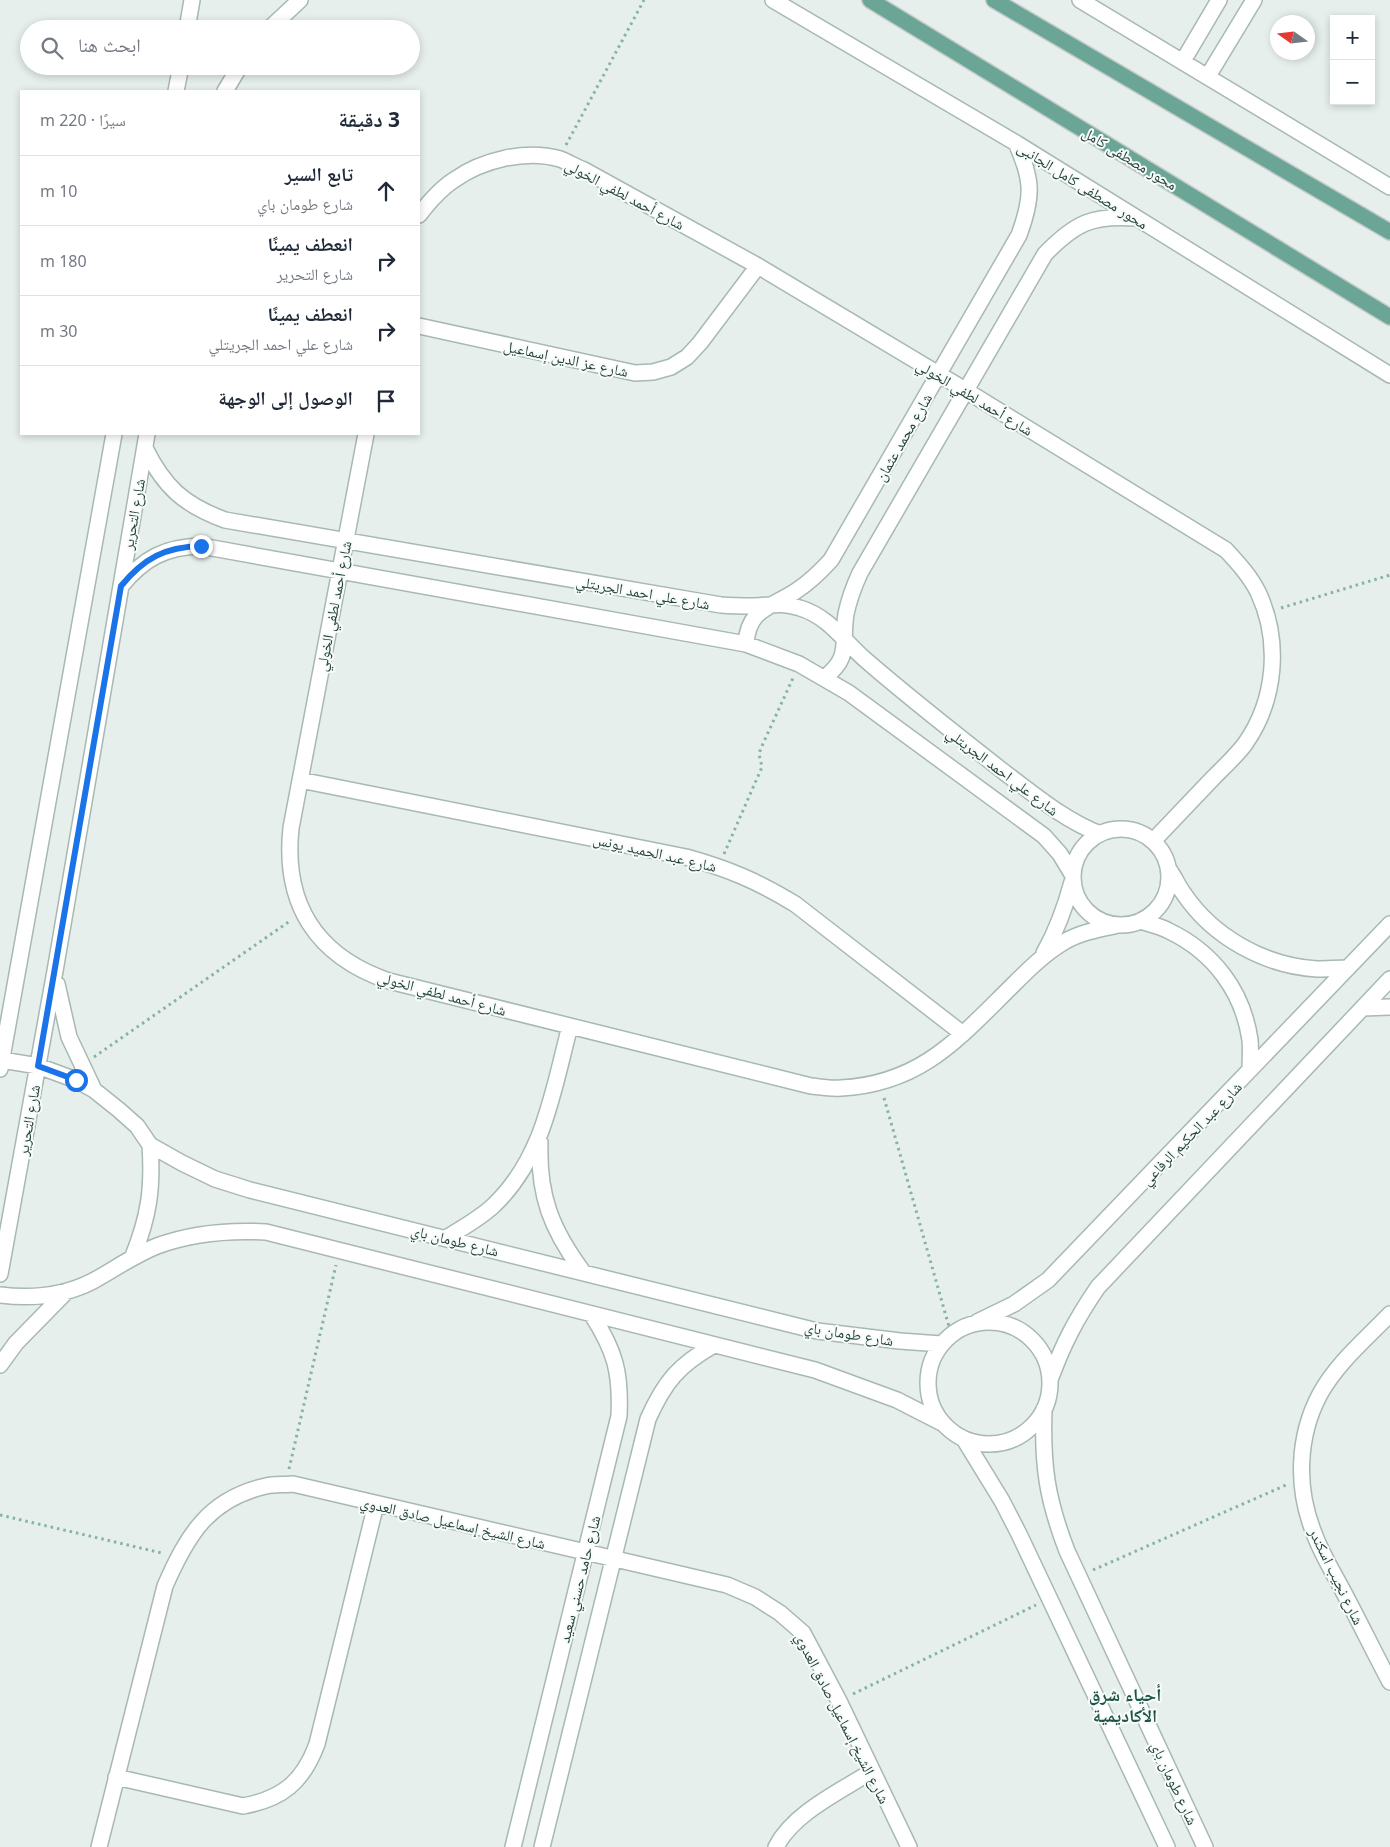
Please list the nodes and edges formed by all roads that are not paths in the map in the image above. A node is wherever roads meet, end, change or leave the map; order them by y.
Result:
1 (192, 0) edge
2 (300, 0) edge
3 (773, 0) edge
4 (870, 0) edge
5 (994, 0) edge
6 (1080, 0) edge
7 (1219, 0) edge
8 (1254, 0) edge
9 (189, 20) edge
10 (279, 20) edge
11 (1183, 61) junction
12 (179, 75) edge
13 (235, 75) edge
14 (1208, 76) junction
15 (176, 90) edge
16 (226, 90) edge
17 (1016, 143) junction
18 (1390, 187) edge
19 (420, 213) edge
20 (1138, 218) junction
21 (1390, 232) edge
22 (758, 266) junction
23 (1390, 316) edge
24 (420, 326) edge
25 (939, 374) junction
26 (1390, 375) edge
27 (966, 390) junction
28 (114, 435) edge
29 (366, 435) edge
30 (146, 441) edge
31 (346, 540) junction
32 (340, 571) junction
33 (121, 586) junction
34 (774, 603) junction
35 (845, 639) junction
36 (746, 644) junction
37 (824, 678) junction
38 (300, 780) junction
39 (1100, 834) junction
40 (1153, 840) junction
41 (1168, 868) junction
42 (1072, 877) junction
43 (1140, 921) junction
44 (1390, 924) edge
45 (1119, 925) junction
46 (1040, 959) junction
47 (1348, 968) junction
48 (56, 971) junction
49 (1390, 979) edge
50 (1390, 1007) edge
51 (1363, 1008) junction
52 (570, 1026) junction
53 (963, 1034) junction
54 (1, 1065) edge
55 (38, 1066) junction
56 (1250, 1070) junction
57 (94, 1090) junction
58 (540, 1136) junction
59 (150, 1145) junction
60 (446, 1238) junction
61 (133, 1256) junction
62 (583, 1272) junction
63 (0, 1274) edge
64 (67, 1291) junction
65 (0, 1295) edge
66 (592, 1314) junction
67 (1390, 1314) edge
68 (977, 1322) junction
69 (946, 1339) junction
70 (714, 1345) junction
71 (0, 1365) edge
72 (1050, 1380) junction
73 (1044, 1409) junction
74 (942, 1422) junction
75 (964, 1439) junction
76 (376, 1504) junction
77 (585, 1552) junction
78 (614, 1559) junction
79 (1390, 1682) edge
80 (872, 1771) junction
81 (116, 1777) junction
82 (99, 1847) edge
83 (513, 1847) edge
84 (542, 1847) edge
85 (776, 1847) edge
86 (909, 1847) edge
87 (1166, 1847) edge
88 (1205, 1847) edge

1 - 9 street
2 - 10 street
3 - 17 street, محور مصطفى كامل الجانبى
4 - 23 main road, محور مصطفى كامل
5 - 21 main road
6 - 11 street
7 - 11 street
8 - 14 street
11 - 14 street
12 - 15 street
13 - 16 street
14 - 18 street
17 - 20 street, محور مصطفى كامل الجانبى
17 - 25 street, شارع محمد عثمان
19 - 22 street, شارع أحمد لطفي الخولي
20 - 26 street, محور مصطفى كامل الجانبى
20 - 27 street, شارع محمد عثمان
22 - 24 street, شارع عز الدين إسماعيل
22 - 25 street, شارع أحمد لطفي الخولي
25 - 27 street, شارع أحمد لطفي الخولي
25 - 34 street, شارع محمد عثمان
27 - 35 street, شارع محمد عثمان
27 - 40 street, شارع أحمد لطفي الخولي
28 - 54 street
29 - 31 street, شارع أحمد لطفي الخولي
30 - 31 street, شارع علي احمد الجريتلي
30 - 33 street, شارع التحرير
31 - 32 street, شارع أحمد لطفي الخولي
31 - 34 street, شارع علي احمد الجريتلي
32 - 33 street, شارع علي احمد الجريتلي
32 - 36 street, شارع علي احمد الجريتلي
32 - 38 street, شارع أحمد لطفي الخولي
33 - 48 street, شارع التحرير
34 - 35 street, شارع علي احمد الجريتلي
34 - 36 street, شارع محمد عثمان
35 - 37 street, شارع محمد عثمان
35 - 39 street, شارع علي احمد الجريتلي
36 - 37 street, شارع علي احمد الجريتلي
37 - 42 street, شارع علي احمد الجريتلي
38 - 52 street, شارع أحمد لطفي الخولي
38 - 53 street, شارع عبد الحميد يونس
39 - 40 street
39 - 42 street
40 - 41 street
41 - 43 street
41 - 47 street
42 - 45 street
42 - 46 street, شارع أحمد لطفي الخولي
43 - 45 street
43 - 56 street
44 - 47 street, شارع عبد الحكيم الرفاعي
45 - 46 street, شارع أحمد لطفي الخولي
46 - 53 street, شارع أحمد لطفي الخولي
47 - 56 street, شارع عبد الحكيم الرفاعي
48 - 55 street, شارع التحرير
48 - 57 street
49 - 51 street
50 - 51 street
51 - 72 street
52 - 53 street, شارع أحمد لطفي الخولي
52 - 58 street
54 - 55 street, شارع طومان باي
55 - 57 street, شارع طومان باي
55 - 63 street, شارع التحرير
56 - 68 street, شارع عبد الحكيم الرفاعي
57 - 59 street, شارع طومان باي
58 - 60 street
58 - 62 street
59 - 60 street, شارع طومان باي
59 - 61 street
60 - 62 street, شارع طومان باي
61 - 64 street
61 - 66 street
62 - 69 street, شارع طومان باي
64 - 65 street
64 - 71 street
66 - 70 street
66 - 77 street, شارع حامد حسني سعيد
67 - 79 street, شارع نجيب اسكندر
68 - 69 street
68 - 72 street
69 - 74 street
70 - 74 street
70 - 78 street, شارع حامد حسني سعيد
72 - 73 street
73 - 75 street
73 - 88 street, شارع طومان باي
74 - 75 street
75 - 87 street
76 - 77 street, شارع الشيخ إسماعيل صادق العدوي
76 - 81 street, شارع الشيخ إسماعيل صادق العدوي
76 - 81 street
77 - 78 street, شارع الشيخ إسماعيل صادق العدوي
77 - 83 street, شارع حامد حسني سعيد
78 - 80 street, شارع الشيخ إسماعيل صادق العدوي
78 - 84 street, شارع حامد حسني سعيد
80 - 85 street
80 - 86 street, شارع الشيخ إسماعيل صادق العدوي
81 - 82 street, شارع الشيخ إسماعيل صادق العدوي

